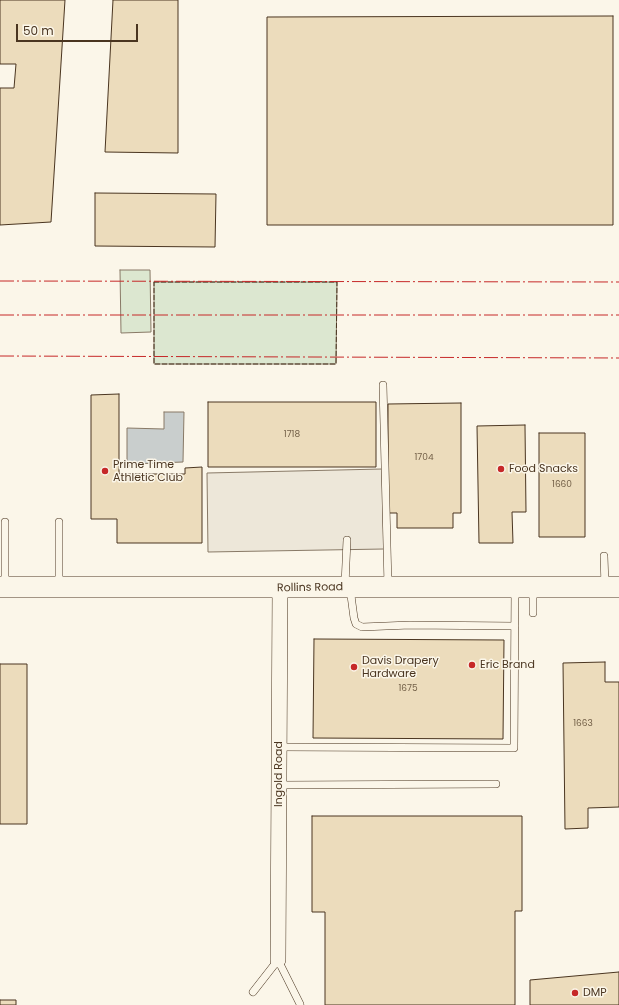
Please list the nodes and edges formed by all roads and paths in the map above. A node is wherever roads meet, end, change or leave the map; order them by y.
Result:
1 (383, 385) dead end
2 (5, 522) dead end
3 (59, 522) dead end
4 (347, 540) dead end
5 (604, 556) dead end
6 (2, 587) edge
7 (59, 587) junction
8 (347, 587) junction
9 (612, 587) edge
10 (280, 588) junction
11 (388, 588) junction
12 (524, 588) junction
13 (533, 613) dead end
14 (515, 626) junction
15 (279, 747) junction
16 (496, 784) dead end
17 (279, 785) junction
18 (278, 960) junction
19 (253, 992) dead end
20 (300, 1004) dead end

1 - 11 lane
2 - 6 lane
3 - 7 lane
4 - 8 lane
5 - 9 lane
6 - 7 main road, Rollins Road
7 - 10 main road, Rollins Road
8 - 10 main road, Rollins Road
8 - 11 main road, Rollins Road
8 - 14 lane
9 - 12 main road, Rollins Road
10 - 15 street, Ingold Road
11 - 12 main road, Rollins Road
12 - 13 lane
12 - 14 lane
14 - 15 lane
15 - 17 street, Ingold Road
16 - 17 lane
17 - 18 street, Ingold Road
18 - 19 lane
18 - 20 lane

